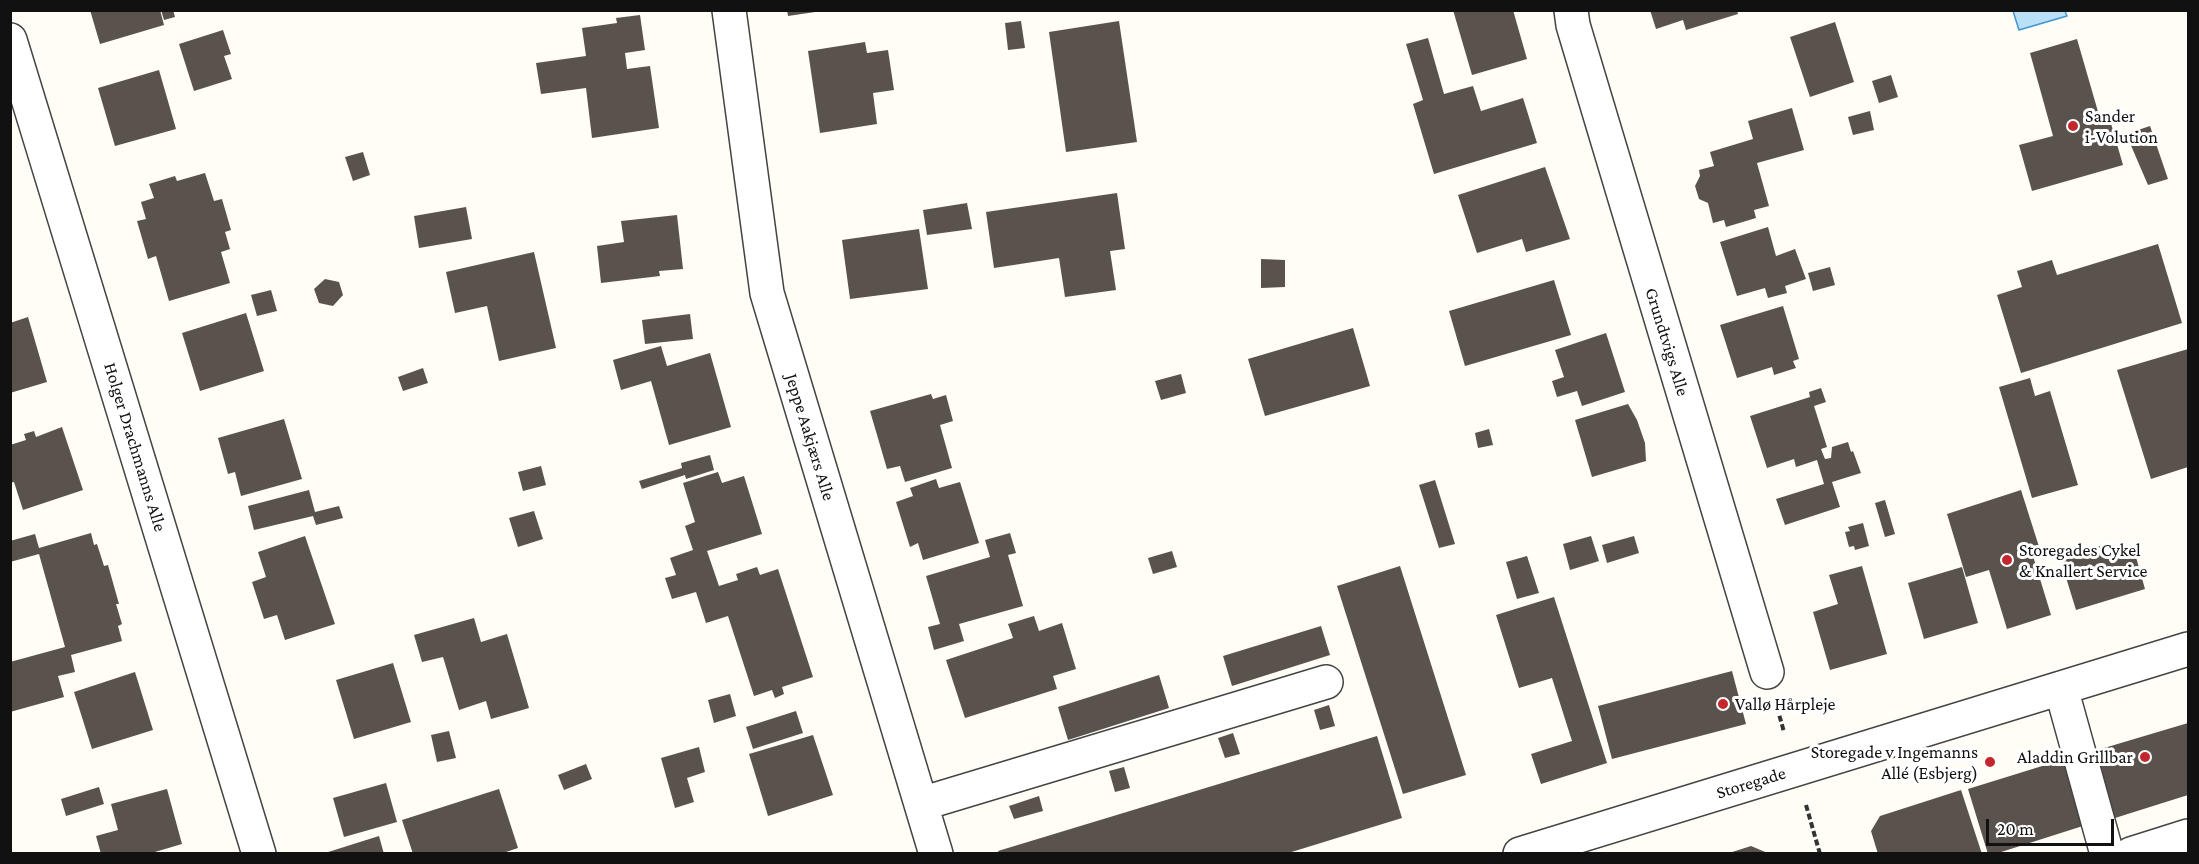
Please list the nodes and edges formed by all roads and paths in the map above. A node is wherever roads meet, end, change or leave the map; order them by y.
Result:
1 (729, 10) edge
2 (1571, 10) edge
3 (10, 40) edge
4 (2188, 649) edge
5 (1767, 672) dead end
6 (1326, 682) dead end
7 (2061, 688) junction
8 (921, 804) junction
9 (2188, 836) edge
10 (259, 854) edge
11 (936, 854) edge
12 (1520, 854) edge
13 (2107, 854) edge
14 (2131, 854) edge

1 - 8 street, Jeppe Aakjærs Alle
2 - 5 street, Grundtvigs Alle
3 - 10 street, Holger Drachmanns Alle
4 - 7 street, Storegade
6 - 8 street
7 - 12 street, Storegade
7 - 13 street
8 - 11 street, Jeppe Aakjærs Alle
9 - 14 street

